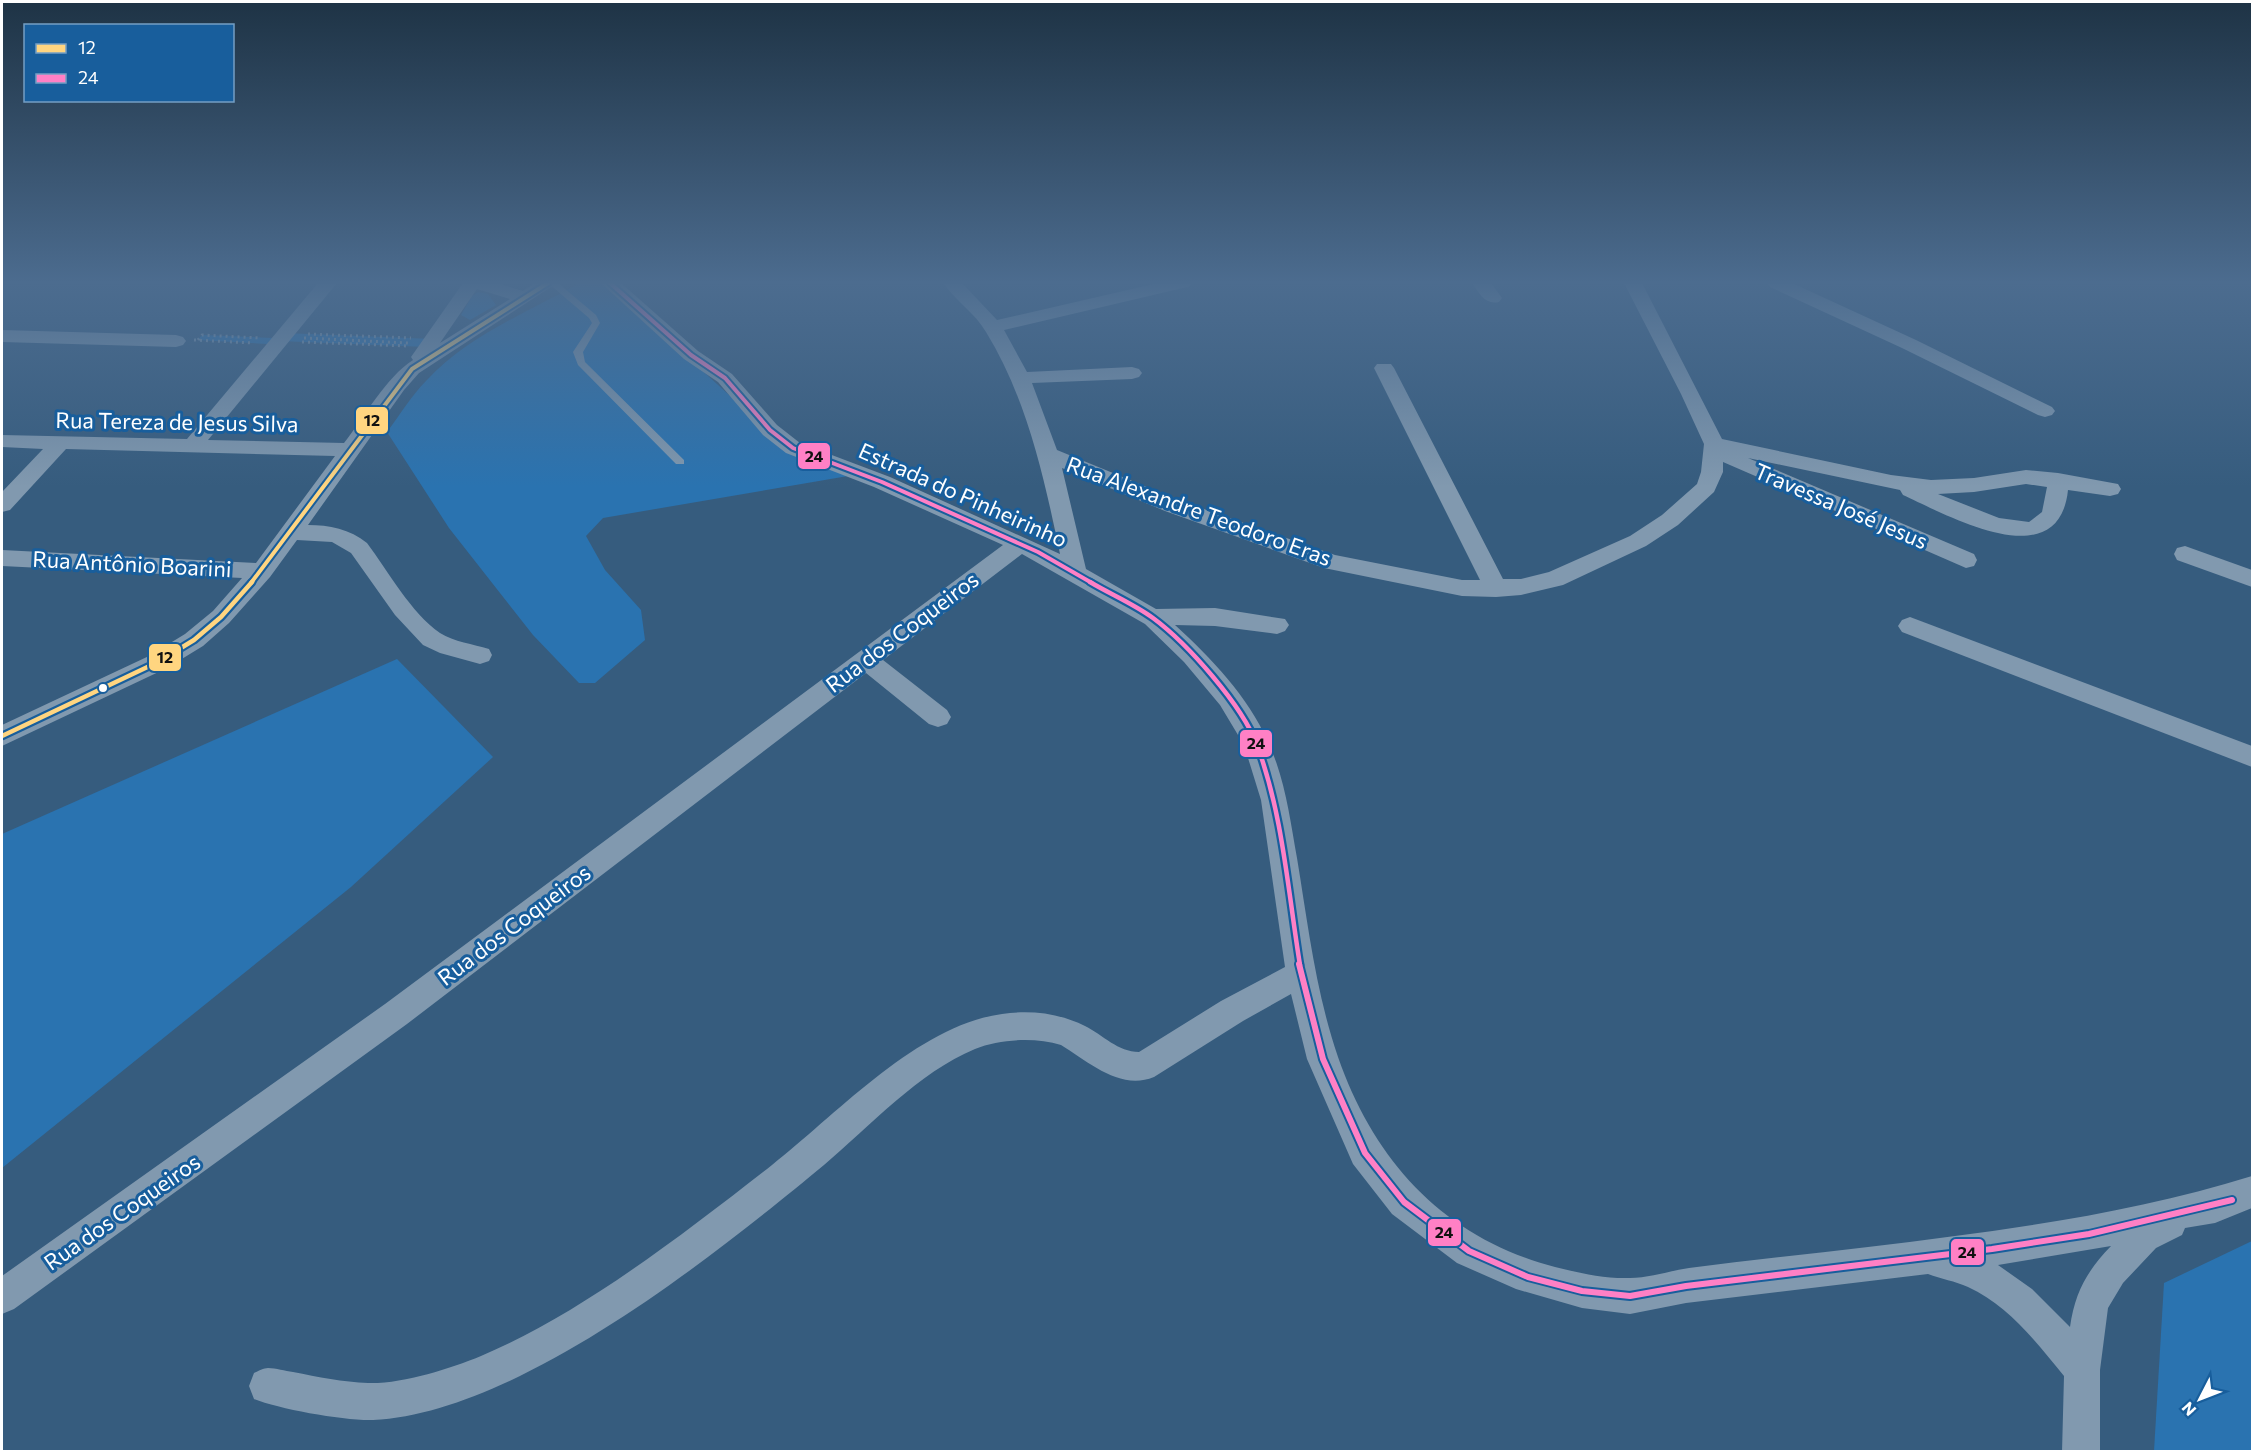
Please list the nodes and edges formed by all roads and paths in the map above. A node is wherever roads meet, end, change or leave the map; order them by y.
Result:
1 (269, 351) edge
2 (425, 351) edge
3 (440, 351) edge
4 (579, 351) edge
5 (686, 351) edge
6 (1005, 351) edge
7 (1668, 351) edge
8 (1924, 351) edge
9 (1384, 368) dead end
10 (412, 369) junction
11 (1132, 373) dead end
12 (1019, 378) junction
13 (2045, 411) dead end
14 (2, 441) edge
15 (60, 443) junction
16 (193, 445) junction
17 (1715, 448) junction
18 (350, 450) junction
19 (1049, 455) junction
20 (680, 462) dead end
21 (2058, 480) junction
22 (1891, 482) junction
23 (2110, 489) dead end
24 (2, 505) edge
25 (291, 532) junction
26 (1020, 544) junction
27 (2186, 554) dead end
28 (2, 558) edge
29 (1966, 560) dead end
30 (261, 571) junction
31 (1075, 572) junction
32 (2253, 579) edge
33 (1496, 589) junction
34 (1153, 618) junction
35 (1277, 625) dead end
36 (1910, 626) dead end
37 (480, 655) dead end
38 (866, 660) junction
39 (938, 717) dead end
40 (2, 736) edge
41 (2253, 757) edge
42 (1301, 974) junction
43 (2242, 1196) edge
44 (1913, 1258) junction
45 (2, 1297) edge
46 (2082, 1370) junction
47 (267, 1386) dead end
48 (2081, 1452) edge

1 - 16 street
2 - 10 street
3 - 10 street
4 - 20 lane
5 - 26 street, Estrada do Pinheirinho
6 - 12 street
7 - 17 street
8 - 13 street
9 - 33 street
10 - 18 street
11 - 12 street
12 - 19 street
14 - 15 street, Rua Tereza de Jesus Silva
15 - 16 street, Rua Tereza de Jesus Silva
15 - 24 street
16 - 18 street, Rua Tereza de Jesus Silva
17 - 22 street
17 - 29 street, Travessa José Jesus
17 - 33 street, Rua Alexandre Teodoro Eras
18 - 25 street
19 - 31 street
19 - 33 street, Rua Alexandre Teodoro Eras
21 - 22 street
21 - 22 street
21 - 23 street
25 - 30 street
25 - 37 street
26 - 31 street, Estrada do Pinheirinho
26 - 38 street, Rua dos Coqueiros
27 - 32 street
28 - 30 street, Rua Antônio Boarini
30 - 40 street
31 - 34 street, Estrada do Pinheirinho
34 - 35 street
34 - 42 street, Estrada do Pinheirinho
36 - 41 street
38 - 39 street
38 - 45 street, Rua dos Coqueiros
42 - 44 street, Estrada do Pinheirinho
42 - 47 street
43 - 44 street
43 - 46 street
44 - 46 street
46 - 48 street

